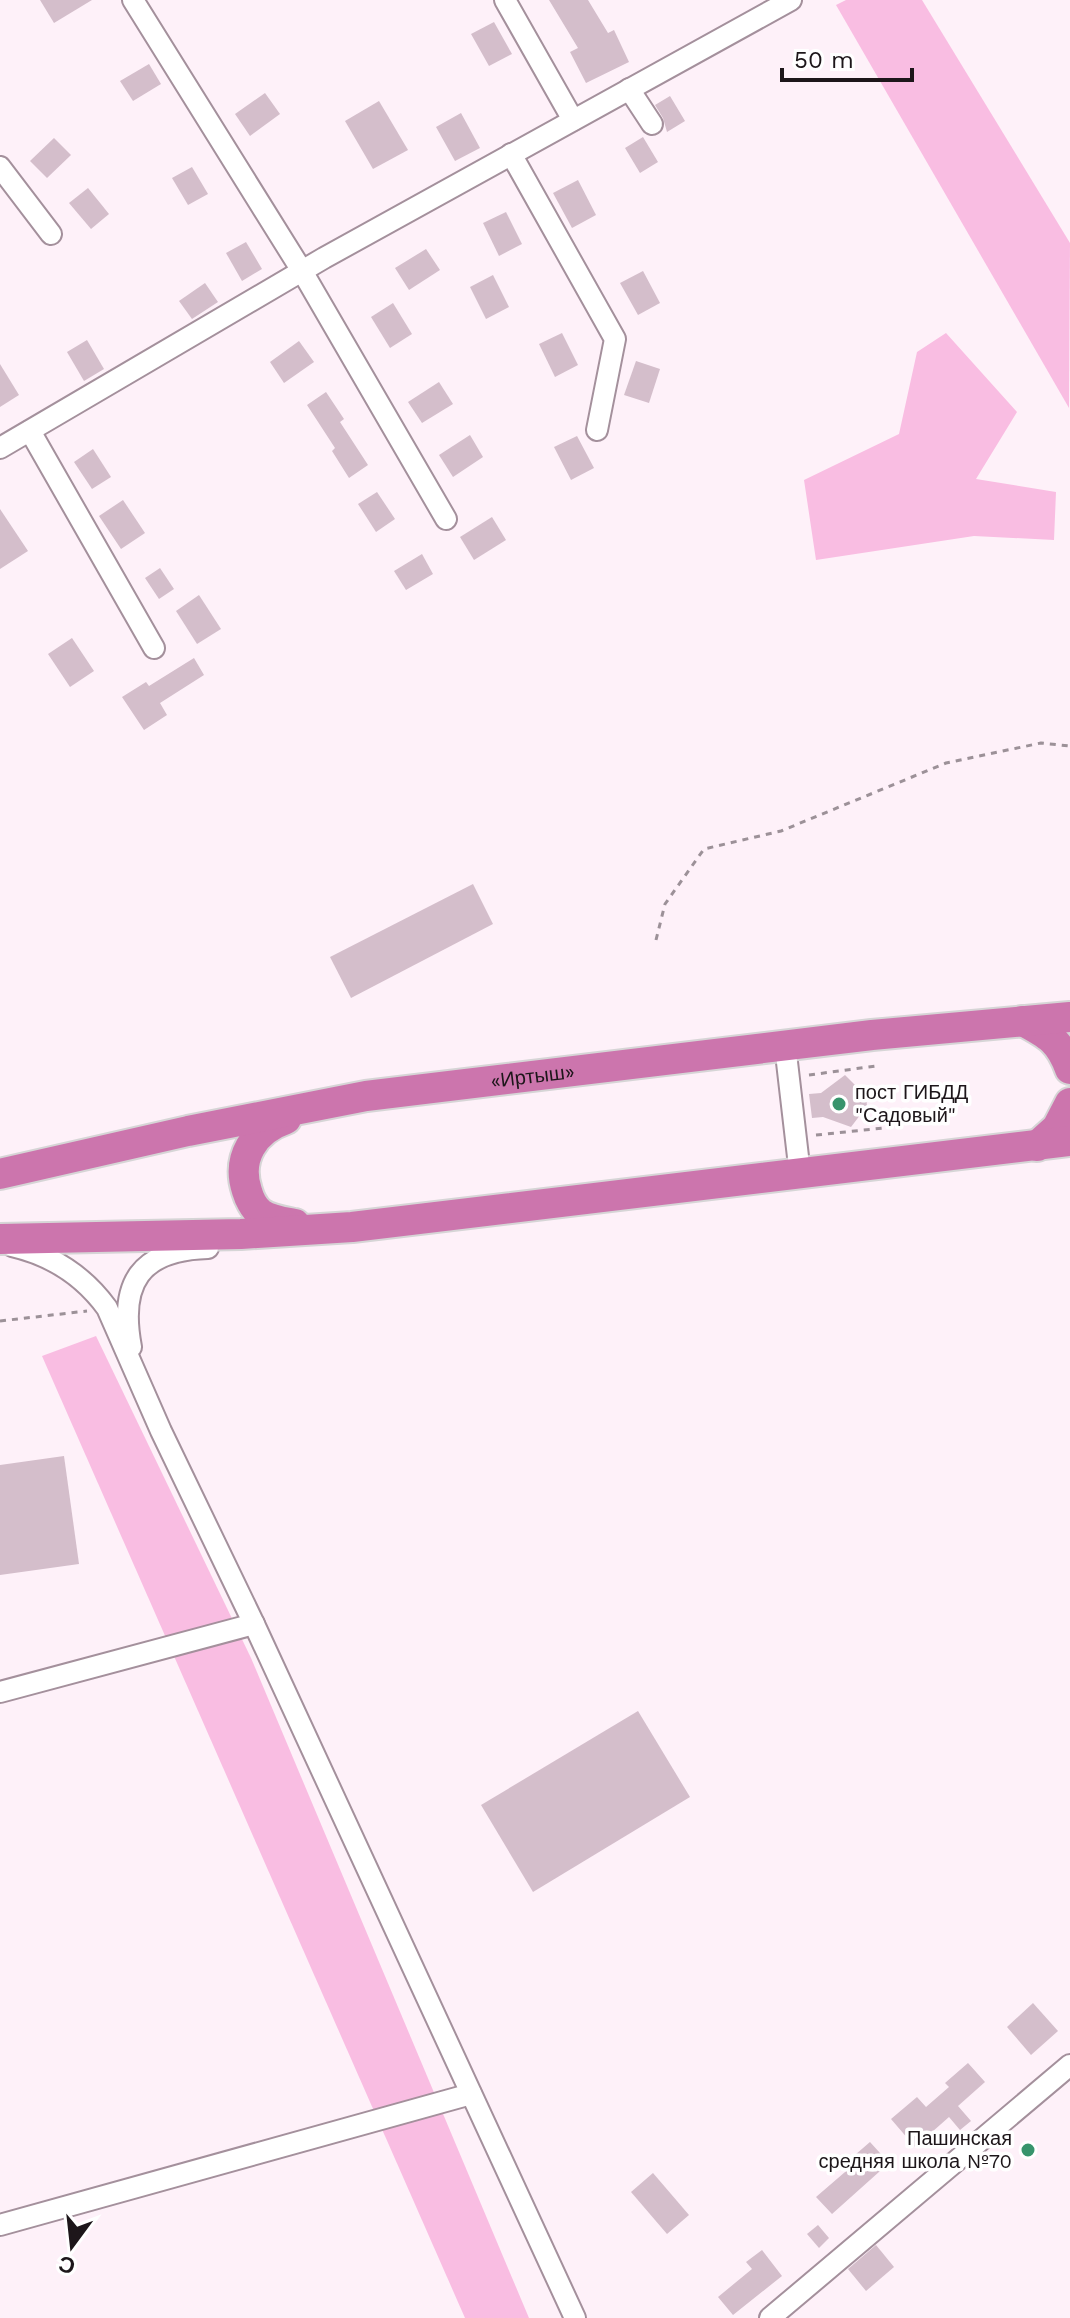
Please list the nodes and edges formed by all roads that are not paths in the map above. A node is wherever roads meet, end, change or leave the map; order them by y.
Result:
1 (133, 0) edge
2 (505, 0) edge
3 (791, 0) edge
4 (629, 89) junction
5 (573, 120) junction
6 (652, 124) dead end
7 (511, 154) junction
8 (0, 167) edge
9 (51, 234) dead end
10 (302, 271) junction
11 (597, 430) dead end
12 (30, 431) junction
13 (0, 448) edge
14 (446, 519) dead end
15 (154, 648) dead end
16 (1070, 1017) edge
17 (1023, 1021) junction
18 (785, 1045) junction
19 (1070, 1069) edge
20 (334, 1103) junction
21 (1070, 1103) edge
22 (1070, 1141) edge
23 (1037, 1146) junction
24 (0, 1174) edge
25 (800, 1174) junction
26 (508, 1210) junction
27 (352, 1227) junction
28 (0, 1241) edge
29 (136, 1374) junction
30 (254, 1624) junction
31 (0, 1692) edge
32 (1070, 2065) edge
33 (471, 2094) junction
34 (0, 2225) edge
35 (575, 2318) edge
36 (770, 2318) edge

1 - 10 street
2 - 5 street
3 - 4 street
4 - 5 street
4 - 6 street
5 - 7 street
7 - 10 street
7 - 11 street
8 - 9 street
10 - 12 street
10 - 14 street
12 - 13 street
12 - 15 street
16 - 17 highway, «Иртыш»
17 - 18 highway, «Иртыш»
17 - 19 highway
18 - 20 highway, «Иртыш»
18 - 25 street
20 - 24 highway, «Иртыш»
20 - 27 highway
21 - 23 highway
22 - 23 highway
23 - 25 highway
25 - 26 highway
26 - 27 highway
26 - 29 street
27 - 28 highway
28 - 29 street
29 - 30 street
30 - 31 street
30 - 33 street
32 - 36 street
33 - 34 street
33 - 35 street

